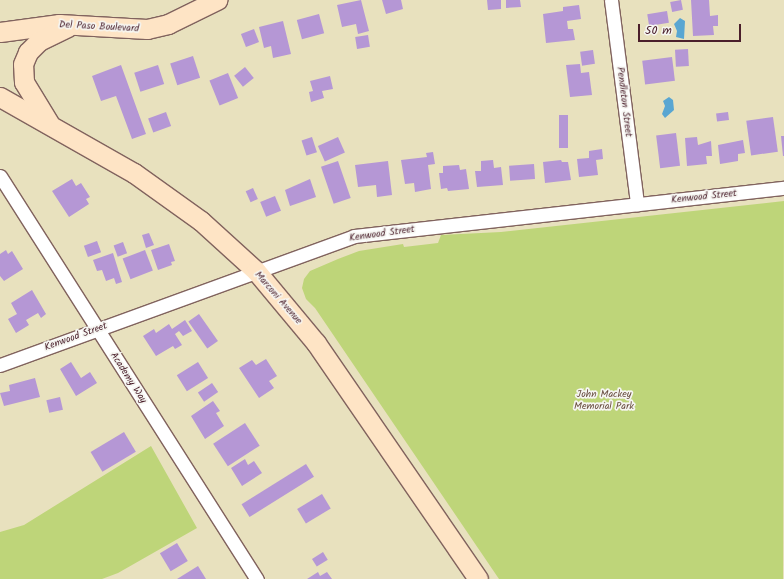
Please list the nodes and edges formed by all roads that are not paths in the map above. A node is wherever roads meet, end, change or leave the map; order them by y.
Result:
1 (217, 0) edge
2 (611, 0) edge
3 (75, 24) junction
4 (0, 32) edge
5 (0, 97) edge
6 (50, 125) junction
7 (0, 176) edge
8 (784, 188) edge
9 (637, 204) junction
10 (256, 271) junction
11 (97, 330) junction
12 (0, 365) edge
13 (257, 579) edge
14 (478, 579) edge

1 - 3 main road, Del Paso Boulevard
2 - 9 street, Pendleton Street
3 - 4 main road, Del Paso Boulevard
3 - 6 main road
5 - 6 main road, Marconi Avenue
6 - 10 main road, Marconi Avenue
7 - 11 street, Academy Way
8 - 9 street, Kenwood Street
9 - 10 street, Kenwood Street
10 - 11 street, Kenwood Street
10 - 14 main road, Marconi Avenue
11 - 12 street, Kenwood Street
11 - 13 street, Academy Way

